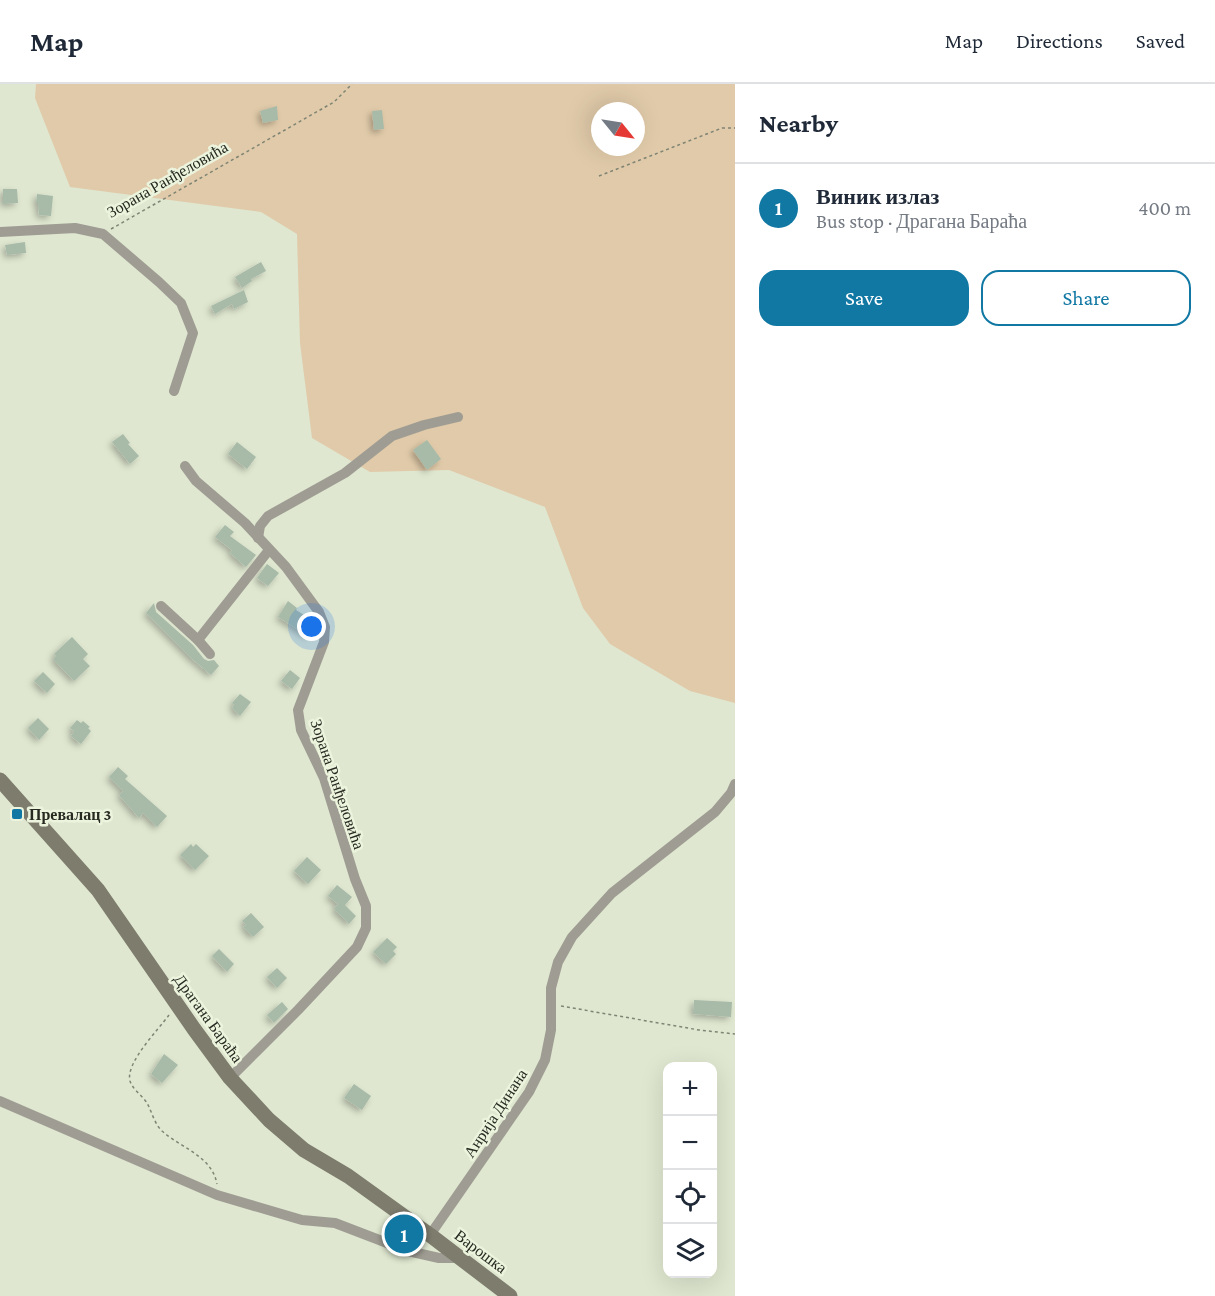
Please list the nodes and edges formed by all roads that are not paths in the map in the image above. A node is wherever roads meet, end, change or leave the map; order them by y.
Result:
1 (0, 232) edge
2 (174, 392) dead end
3 (458, 417) dead end
4 (185, 466) dead end
5 (258, 538) junction
6 (269, 550) junction
7 (161, 606) dead end
8 (198, 640) junction
9 (210, 654) dead end
10 (0, 780) edge
11 (735, 784) edge
12 (230, 1078) junction
13 (0, 1101) edge
14 (430, 1234) junction
15 (461, 1258) junction
16 (510, 1296) edge

1 - 2 street, Зорана Ранђеловића
3 - 5 street
4 - 5 street, Зорана Ранђеловића
5 - 6 street, Зорана Ранђеловића
6 - 8 street
6 - 12 street, Зорана Ранђеловића
7 - 8 street
8 - 9 street
10 - 12 street, Драгана Бараћа
11 - 14 street, Анрија Динана
12 - 14 street, Драгана Бараћа
13 - 15 street
14 - 15 street, Варошка
15 - 16 street, Варошка

